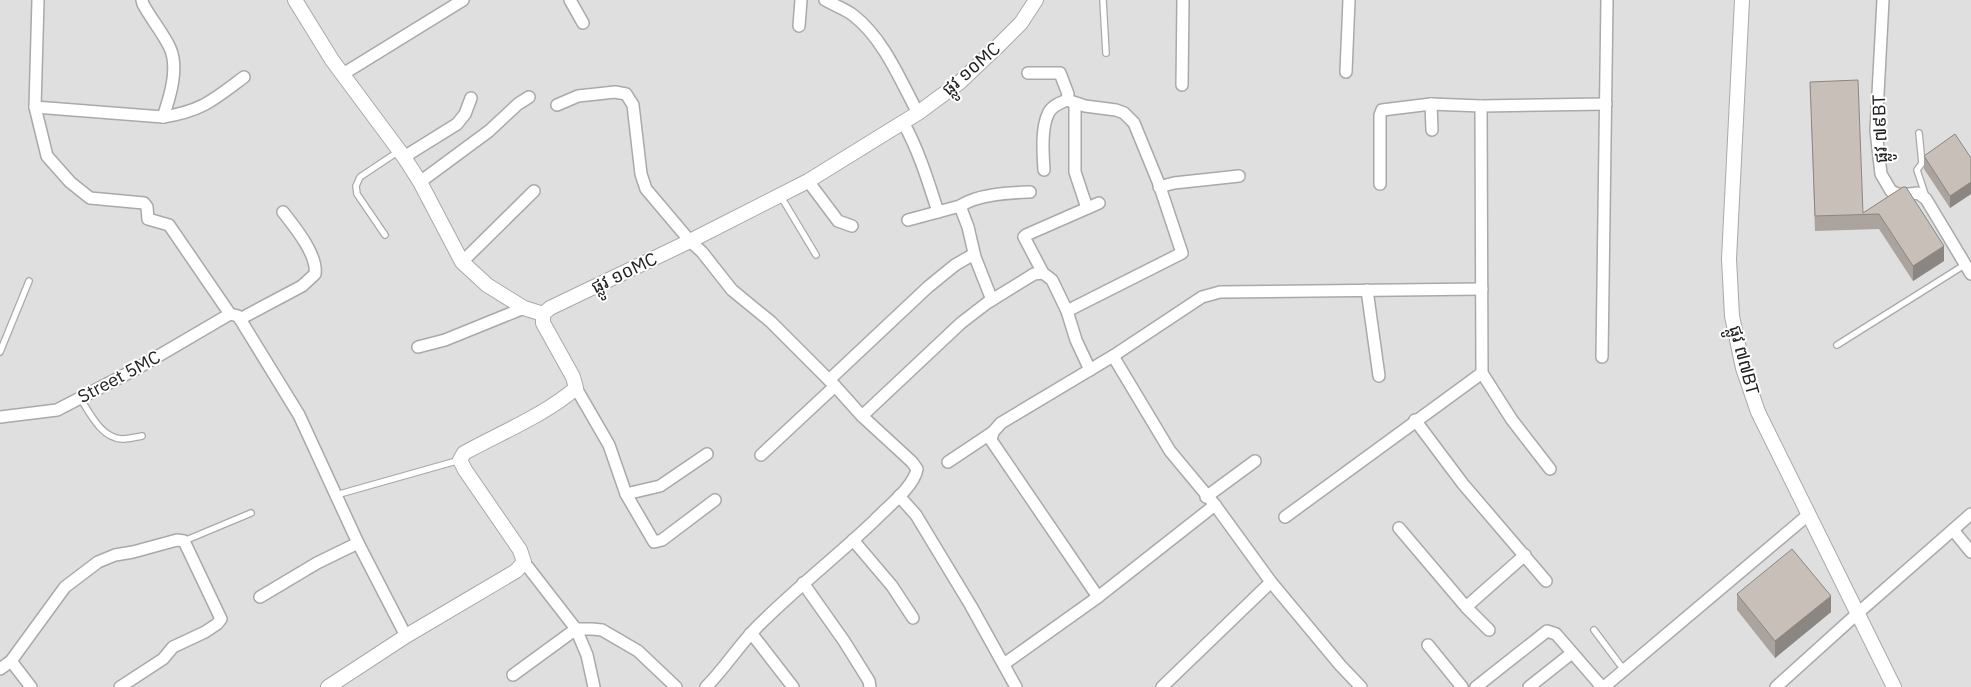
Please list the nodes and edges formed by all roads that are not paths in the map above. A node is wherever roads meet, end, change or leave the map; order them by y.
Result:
1 (38, 0) edge
2 (142, 0) edge
3 (295, 0) edge
4 (464, 0) edge
5 (570, 0) edge
6 (801, 0) edge
7 (826, 0) edge
8 (1036, 0) edge
9 (1103, 0) edge
10 (1183, 0) edge
11 (1349, 0) edge
12 (1606, 0) edge
13 (1742, 0) edge
14 (1882, 0) edge
15 (582, 23) dead end
16 (799, 26) dead end
17 (1106, 53) dead end
18 (1346, 72) dead end
19 (1028, 73) dead end
20 (342, 74) junction
21 (244, 77) dead end
22 (1182, 85) dead end
23 (529, 96) dead end
24 (471, 98) dead end
25 (1071, 102) junction
26 (1431, 104) junction
27 (1606, 104) junction
28 (557, 105) dead end
29 (1481, 106) junction
30 (35, 107) junction
31 (918, 113) junction
32 (163, 117) junction
33 (903, 122) junction
34 (1432, 130) dead end
35 (1919, 133) dead end
36 (402, 154) junction
37 (1044, 170) dead end
38 (1239, 176) dead end
39 (808, 181) junction
40 (420, 182) junction
41 (1380, 184) dead end
42 (1159, 187) junction
43 (534, 191) dead end
44 (1030, 192) dead end
45 (780, 195) junction
46 (1926, 199) junction
47 (1099, 203) dead end
48 (960, 206) junction
49 (1087, 208) junction
50 (283, 212) dead end
51 (938, 212) junction
52 (908, 220) dead end
53 (852, 226) dead end
54 (384, 235) dead end
55 (690, 241) junction
56 (974, 254) junction
57 (816, 256) dead end
58 (462, 262) junction
59 (1968, 269) edge
60 (1043, 273) junction
61 (29, 281) dead end
62 (1482, 289) junction
63 (1367, 290) junction
64 (992, 300) junction
65 (524, 308) junction
66 (1067, 311) junction
67 (543, 314) junction
68 (235, 317) junction
69 (1836, 345) dead end
70 (418, 347) dead end
71 (0, 352) edge
72 (1113, 356) junction
73 (1602, 357) dead end
74 (1090, 370) junction
75 (1482, 373) junction
76 (1379, 376) dead end
77 (832, 383) junction
78 (576, 388) junction
79 (80, 398) junction
80 (862, 416) junction
81 (0, 417) edge
82 (1415, 420) junction
83 (993, 432) junction
84 (142, 436) dead end
85 (707, 454) dead end
86 (762, 456) dead end
87 (460, 460) junction
88 (1255, 461) dead end
89 (948, 462) dead end
90 (1550, 469) dead end
91 (626, 494) junction
92 (336, 495) junction
93 (899, 496) junction
94 (715, 500) dead end
95 (1210, 501) junction
96 (251, 513) dead end
97 (1971, 514) edge
98 (1808, 515) junction
99 (1285, 517) dead end
100 (1399, 528) dead end
101 (1953, 530) junction
102 (853, 540) junction
103 (184, 541) junction
104 (358, 543) junction
105 (1971, 552) edge
106 (1525, 554) junction
107 (524, 562) junction
108 (1546, 581) dead end
109 (1270, 582) junction
110 (802, 583) junction
111 (260, 596) dead end
112 (1098, 597) junction
113 (1466, 607) junction
114 (1858, 613) junction
115 (913, 618) dead end
116 (576, 629) junction
117 (1488, 630) dead end
118 (1594, 630) dead end
119 (750, 634) junction
120 (406, 636) junction
121 (1428, 645) dead end
122 (1572, 653) junction
123 (11, 661) junction
124 (1004, 664) junction
125 (0, 669) edge
126 (1624, 670) junction
127 (513, 675) dead end
128 (31, 687) edge
129 (120, 687) edge
130 (328, 687) edge
131 (594, 687) edge
132 (676, 687) edge
133 (706, 687) edge
134 (793, 687) edge
135 (870, 687) edge
136 (1016, 687) edge
137 (1162, 687) edge
138 (1361, 687) edge
139 (1462, 687) edge
140 (1476, 687) edge
141 (1529, 687) edge
142 (1603, 687) edge
143 (1776, 687) edge
144 (1894, 687) edge

1 - 30 street
2 - 32 street
3 - 20 street
4 - 20 street
5 - 15 street
6 - 16 street
7 - 31 street
8 - 31 street, ផ្លូវ ១០MC
9 - 17 lane
10 - 22 street
11 - 18 street
12 - 27 street
13 - 98 street, ផ្លូវ ៧៧BT
14 - 46 street, ផ្លូវ ៧៩BT
19 - 25 street
20 - 36 street
21 - 32 street
23 - 40 street
24 - 36 street
25 - 37 street
25 - 42 street
25 - 49 street
26 - 29 street
26 - 34 street
26 - 41 street
27 - 29 street
27 - 73 street
28 - 55 street
29 - 62 street
30 - 32 street
30 - 68 street
31 - 33 street, ផ្លូវ ១០MC
33 - 39 street, ផ្លូវ ១០MC
33 - 51 street
35 - 46 lane
36 - 40 street
36 - 54 lane
38 - 42 street
39 - 45 street, ផ្លូវ ១០MC
39 - 53 street
40 - 58 street
42 - 66 street
43 - 58 street
44 - 48 street
45 - 55 street, ផ្លូវ ១០MC
45 - 57 lane
46 - 59 street
47 - 49 street
48 - 51 street
48 - 56 street
49 - 60 street
50 - 68 street, Street 5MC
51 - 52 street
55 - 67 street, ផ្លូវ ១០MC
55 - 77 street
56 - 64 street
56 - 77 street
58 - 65 street
59 - 69 lane
60 - 64 street
60 - 66 street
61 - 71 lane
62 - 63 street
62 - 75 street
63 - 72 street
63 - 76 street
64 - 80 street
65 - 67 street
65 - 70 street
66 - 74 street
67 - 78 street
68 - 79 street, Street 5MC
68 - 92 street
72 - 74 street
72 - 95 street
74 - 83 street
75 - 82 street
75 - 90 street
77 - 80 street
77 - 86 street
78 - 87 street
78 - 91 street
79 - 81 street, Street 5MC
79 - 84 lane
80 - 93 street
82 - 99 street
82 - 106 street
83 - 89 street
83 - 112 street
85 - 91 street
87 - 92 lane
87 - 107 street
88 - 95 street
91 - 94 street
92 - 104 street
93 - 102 street
93 - 124 street
95 - 109 street
95 - 112 street
96 - 103 lane
97 - 101 street
98 - 114 street, ផ្លូវ ៧៧BT
98 - 126 street
100 - 113 street
101 - 105 street
101 - 114 street
102 - 110 street
102 - 115 street
103 - 123 street
103 - 129 street
104 - 111 street
104 - 120 street
106 - 108 street
106 - 113 street
107 - 116 street
107 - 120 street
109 - 137 street
109 - 138 street
110 - 119 street
110 - 135 street
112 - 124 street
113 - 117 street
114 - 143 street
114 - 144 street, ផ្លូវ ៧៧BT
116 - 127 street
116 - 131 street
116 - 132 street
118 - 126 lane
119 - 133 street
119 - 134 street
120 - 130 street
121 - 139 street
122 - 140 street
122 - 141 street
122 - 142 street
123 - 125 street
123 - 128 street
124 - 136 street
126 - 142 street

